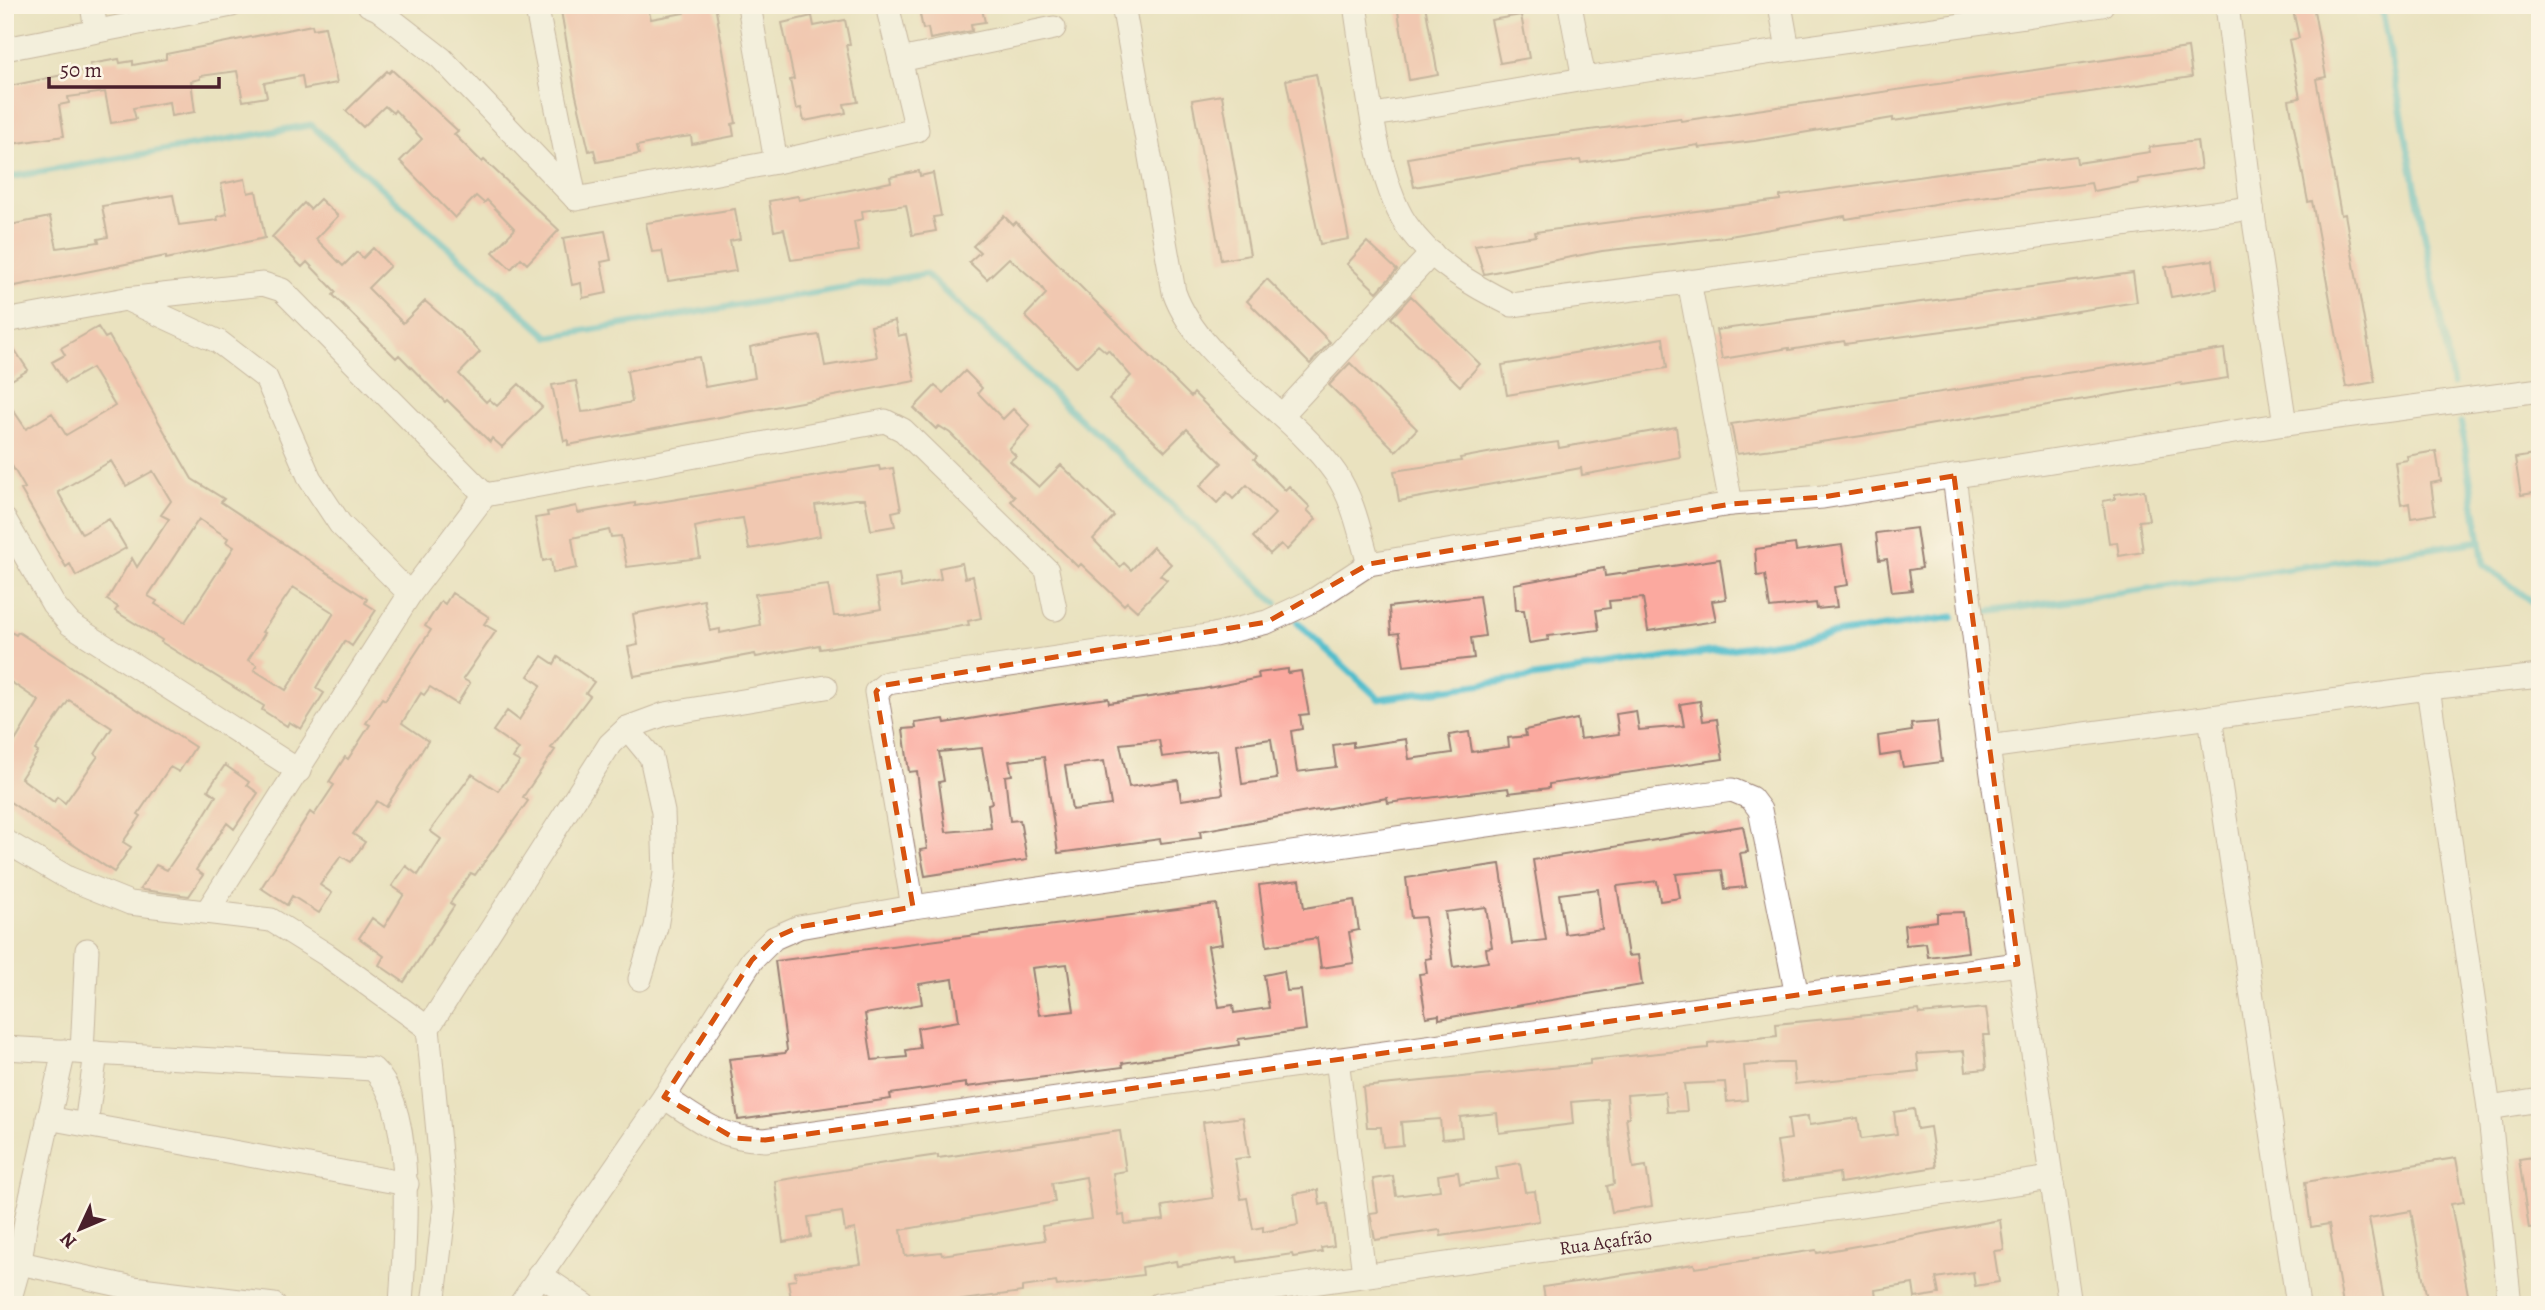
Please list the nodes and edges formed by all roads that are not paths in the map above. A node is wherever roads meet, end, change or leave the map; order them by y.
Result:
1 (92, 5) edge
2 (232, 5) edge
3 (369, 5) edge
4 (536, 5) edge
5 (748, 5) edge
6 (887, 5) edge
7 (1355, 5) edge
8 (1570, 5) edge
9 (1780, 5) edge
10 (2102, 5) edge
11 (2227, 5) edge
12 (1127, 6) edge
13 (2003, 11) edge
14 (1054, 27) dead end
15 (96, 30) junction
16 (5, 49) edge
17 (1788, 49) junction
18 (900, 60) junction
19 (1584, 79) junction
20 (1374, 115) junction
21 (776, 162) junction
22 (576, 199) junction
23 (2252, 208) junction
24 (1432, 253) junction
25 (1689, 281) junction
26 (127, 299) junction
27 (5, 321) edge
28 (2540, 390) edge
29 (1282, 415) junction
30 (2285, 424) junction
31 (1954, 476) junction
32 (485, 495) junction
33 (1731, 504) junction
34 (5, 520) edge
35 (1369, 564) junction
36 (410, 594) junction
37 (1055, 609) dead end
38 (2540, 676) edge
39 (826, 687) dead end
40 (2428, 688) junction
41 (2210, 717) junction
42 (627, 728) junction
43 (1988, 747) junction
44 (299, 771) junction
45 (5, 841) edge
46 (913, 907) junction
47 (208, 910) junction
48 (87, 950) dead end
49 (2018, 964) junction
50 (640, 979) dead end
51 (1797, 996) junction
52 (428, 1028) junction
53 (5, 1048) edge
54 (81, 1052) junction
55 (1337, 1059) junction
56 (664, 1097) junction
57 (2540, 1100) edge
58 (2489, 1108) junction
59 (48, 1118) junction
60 (86, 1125) junction
61 (2051, 1178) junction
62 (407, 1184) junction
63 (20, 1263) junction
64 (1364, 1274) junction
65 (539, 1275) junction
66 (8, 1305) edge
67 (274, 1305) edge
68 (401, 1305) edge
69 (433, 1305) edge
70 (520, 1305) edge
71 (585, 1305) edge
72 (1158, 1305) edge
73 (2070, 1305) edge
74 (2298, 1305) edge
75 (2510, 1305) edge

1 - 15 street
2 - 15 street
3 - 22 street
4 - 22 street
5 - 21 street
6 - 18 street
7 - 20 street
8 - 19 street
9 - 17 street
10 - 13 street
11 - 23 street
12 - 29 street
13 - 17 street
14 - 18 street
15 - 16 street
17 - 19 street
18 - 21 street
19 - 20 street
20 - 24 street
21 - 22 street
23 - 25 street
23 - 30 street
24 - 25 street
24 - 29 street
25 - 33 street
26 - 27 street
26 - 32 street
26 - 36 street
28 - 30 street
29 - 35 street
30 - 31 street
31 - 33 street
31 - 43 street
32 - 36 street
32 - 37 street
33 - 35 street
34 - 44 street
35 - 46 street
36 - 44 street
38 - 40 street
39 - 42 street
40 - 41 street
40 - 58 street
41 - 43 street
41 - 74 street
42 - 50 street
42 - 52 street
43 - 49 street
44 - 47 street
45 - 47 street
46 - 51 street
46 - 56 street
47 - 52 street
48 - 54 street
49 - 51 street
49 - 61 street
51 - 55 street
52 - 69 street
53 - 54 street
54 - 59 street
54 - 60 street
54 - 62 street
55 - 56 street
55 - 64 street
56 - 65 street
57 - 58 street
58 - 75 street
59 - 60 street
59 - 63 street
60 - 62 street
61 - 64 street, Rua Açafrão
61 - 73 street
62 - 68 street
63 - 66 street
63 - 67 street
64 - 72 street, Rua Açafrão
65 - 70 street
65 - 71 street

